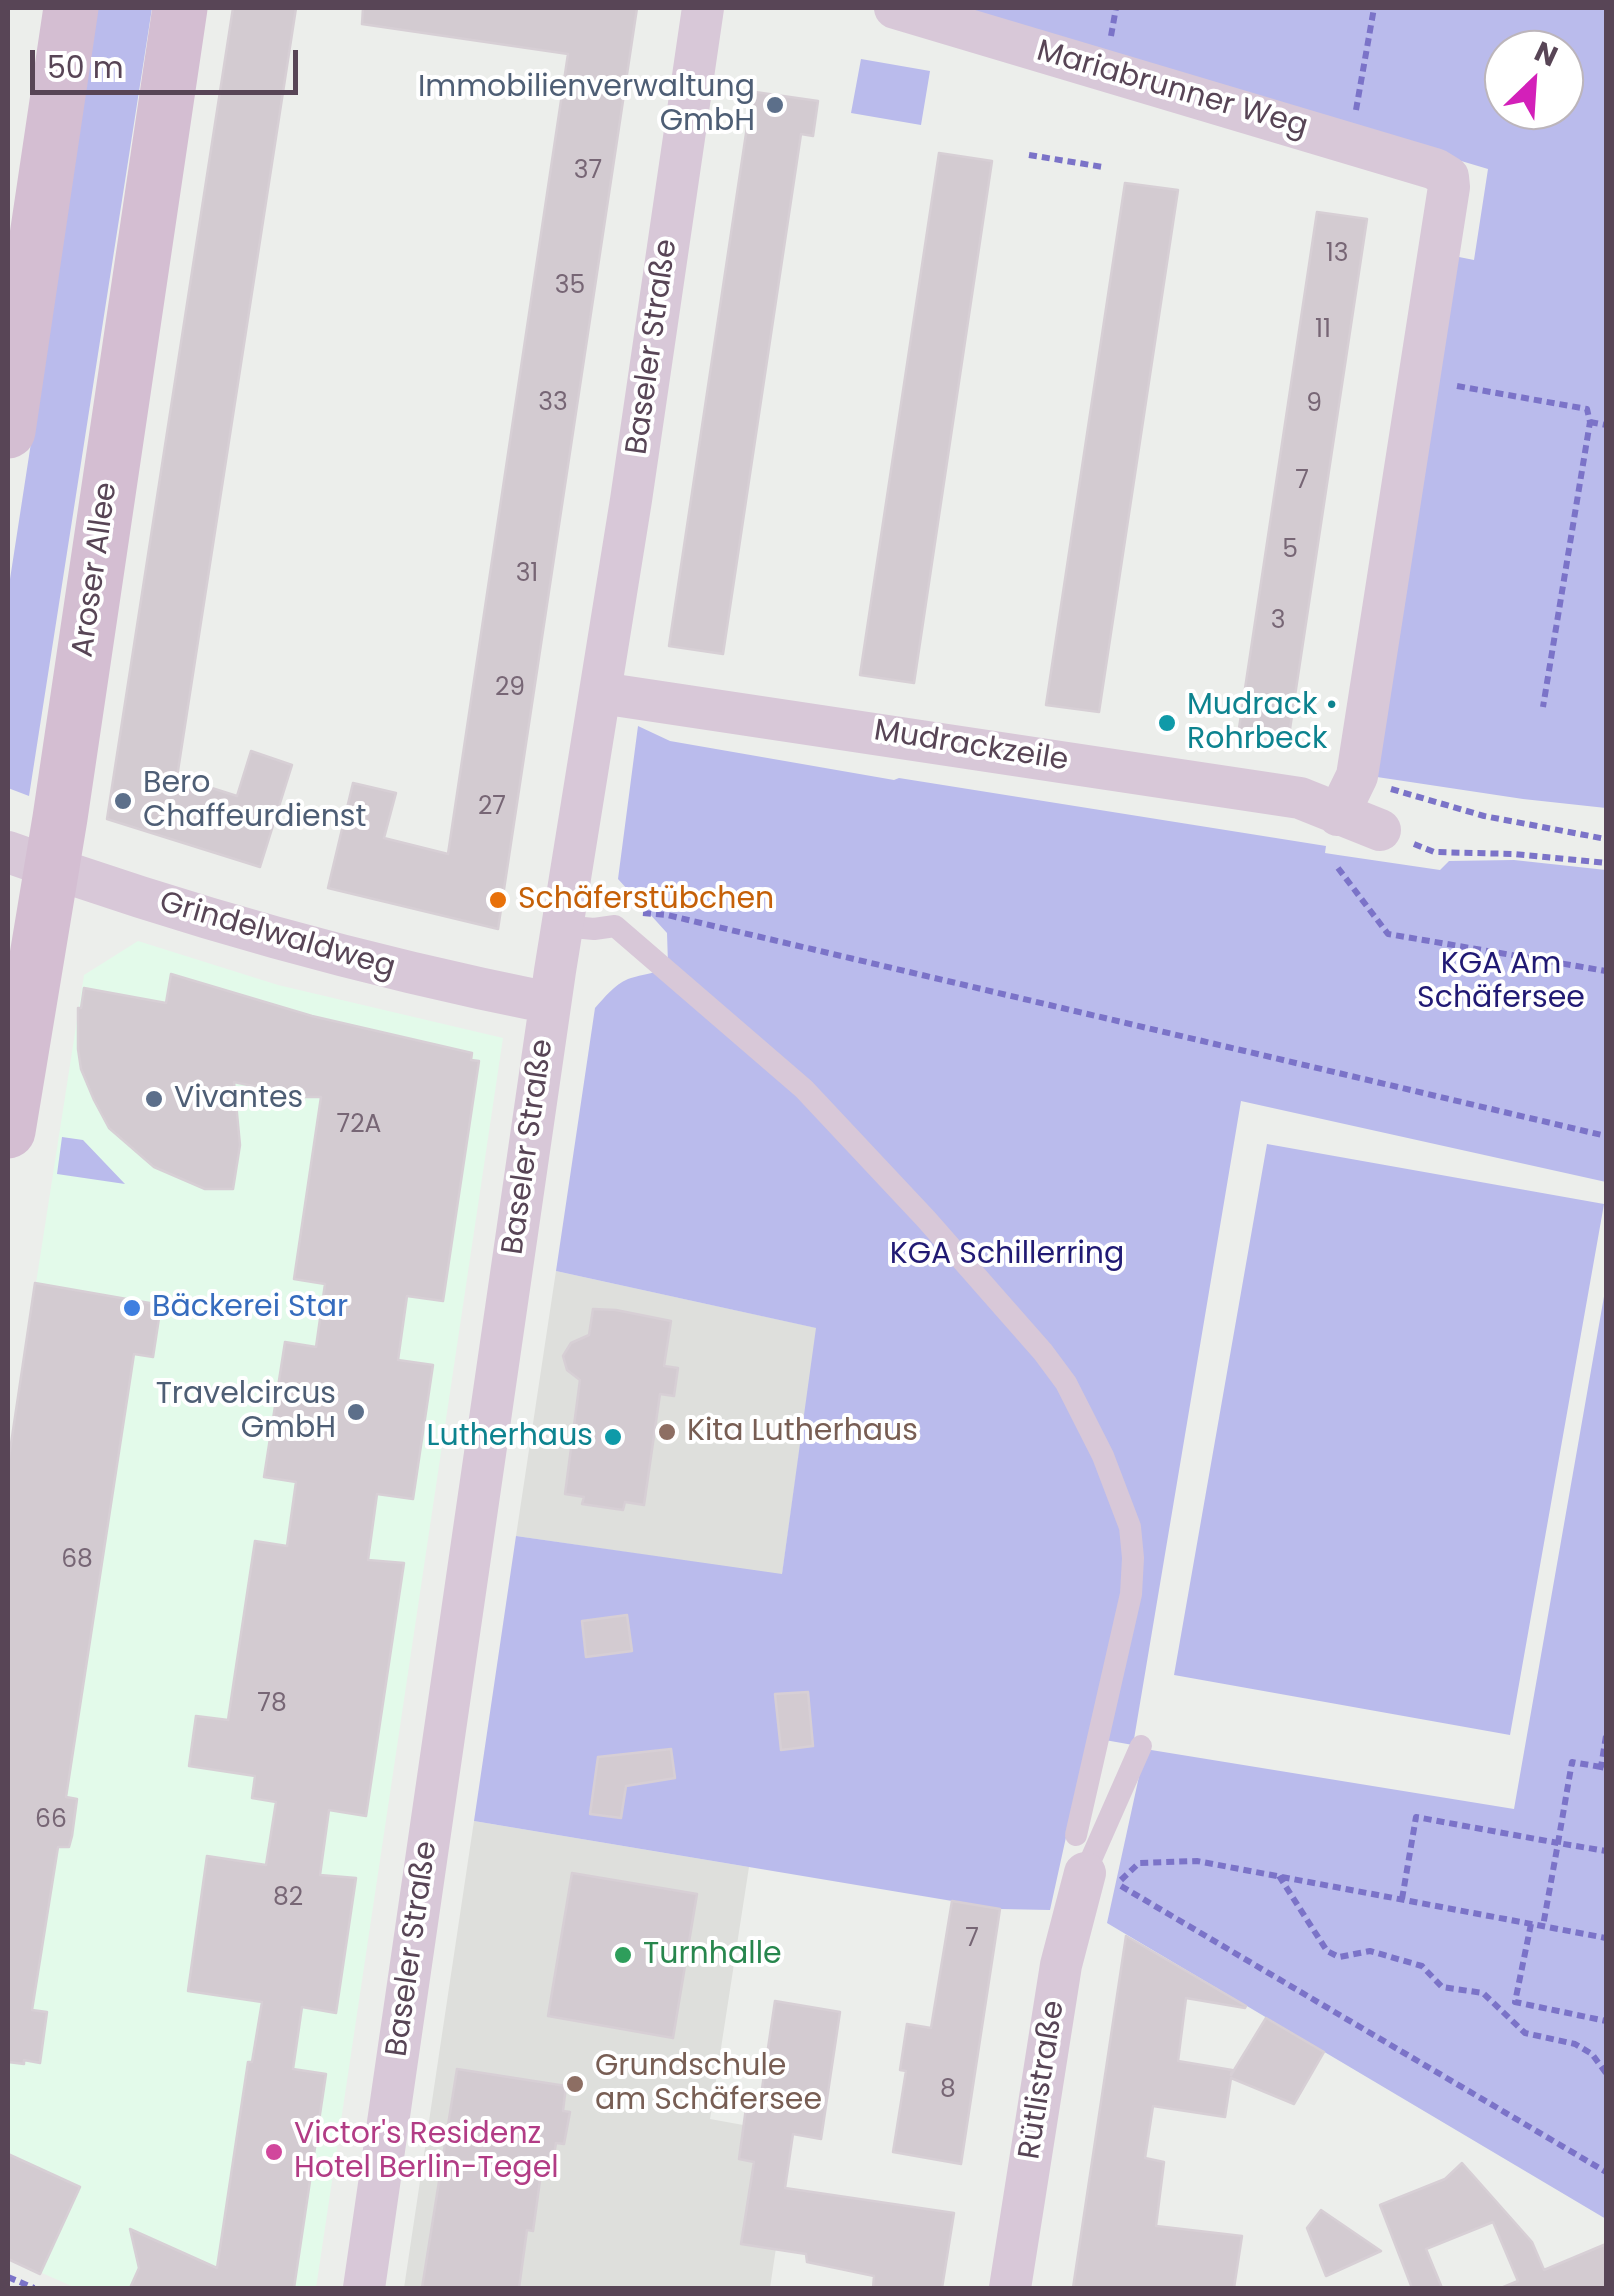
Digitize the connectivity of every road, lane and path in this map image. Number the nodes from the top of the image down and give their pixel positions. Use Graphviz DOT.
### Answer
graph roads {
  1 [pos="72,8"];
  2 [pos="180,8"];
  3 [pos="703,8"];
  4 [pos="894,8"];
  5 [pos="1374,8"];
  6 [pos="1351,143"];
  7 [pos="1030,155"];
  8 [pos="1103,166"];
  9 [pos="1421,382"];
  10 [pos="1590,422"];
  11 [pos="1606,425"];
  12 [pos="8,431"];
  13 [pos="600,692"];
  14 [pos="1543,707"];
  15 [pos="1358,776"];
  16 [pos="1338,814"];
  17 [pos="1380,830"];
  18 [pos="1606,839"];
  19 [pos="30,860"];
  20 [pos="1606,863"];
  21 [pos="1338,868"];
  22 [pos="562,926"];
  23 [pos="615,926"];
  24 [pos="1606,971"];
  25 [pos="550,1003"];
  26 [pos="8,1131"];
  27 [pos="1606,1136"];
  28 [pos="1606,1736"];
  29 [pos="1141,1746"];
  30 [pos="1604,1767"];
  31 [pos="1558,1843"];
  32 [pos="1606,1851"];
  33 [pos="1081,1854"];
  34 [pos="1279,1876"];
  35 [pos="1402,1900"];
  36 [pos="1531,1924"];
  37 [pos="1544,1926"];
  38 [pos="1606,1938"];
  39 [pos="1606,2021"];
  40 [pos="1606,2072"];
  41 [pos="1606,2172"];
  42 [pos="8,2277"];
  43 [pos="34,2288"];
  44 [pos="364,2288"];
  45 [pos="1010,2288"];
  1 -- 12 [label="main road"];
  2 -- 19 [label="main road, Aroser Allee"];
  3 -- 13 [label="street, Baseler Straße"];
  4 -- 6 [label="street, Mariabrunner Weg"];
  5 -- 6 [label="path"];
  6 -- 9 [label="street, Mariabrunner Weg"];
  7 -- 8 [label="path"];
  9 -- 10 [label="path"];
  9 -- 15 [label="street"];
  10 -- 11 [label="path"];
  10 -- 14 [label="path"];
  13 -- 16 [label="street, Mudrackzeile"];
  13 -- 22 [label="street, Baseler Straße"];
  15 -- 16 [label="street"];
  15 -- 18 [label="path"];
  16 -- 17 [label="street, Mudrackzeile"];
  17 -- 20 [label="path"];
  19 -- 25 [label="street, Grindelwaldweg"];
  19 -- 26 [label="main road, Aroser Allee"];
  21 -- 24 [label="path"];
  22 -- 23 [label="lane"];
  22 -- 25 [label="street, Baseler Straße"];
  23 -- 27 [label="path"];
  23 -- 33 [label="lane"];
  25 -- 44 [label="street, Baseler Straße"];
  28 -- 30 [label="path"];
  29 -- 33 [label="lane"];
  30 -- 31 [label="path"];
  31 -- 32 [label="path"];
  31 -- 35 [label="path"];
  31 -- 37 [label="path"];
  33 -- 45 [label="street, Rütlistraße"];
  34 -- 35 [label="path"];
  34 -- 40 [label="path"];
  34 -- 41 [label="path"];
  35 -- 36 [label="path"];
  36 -- 37 [label="path"];
  36 -- 39 [label="path"];
  37 -- 38 [label="path"];
  42 -- 43 [label="path"];
}
